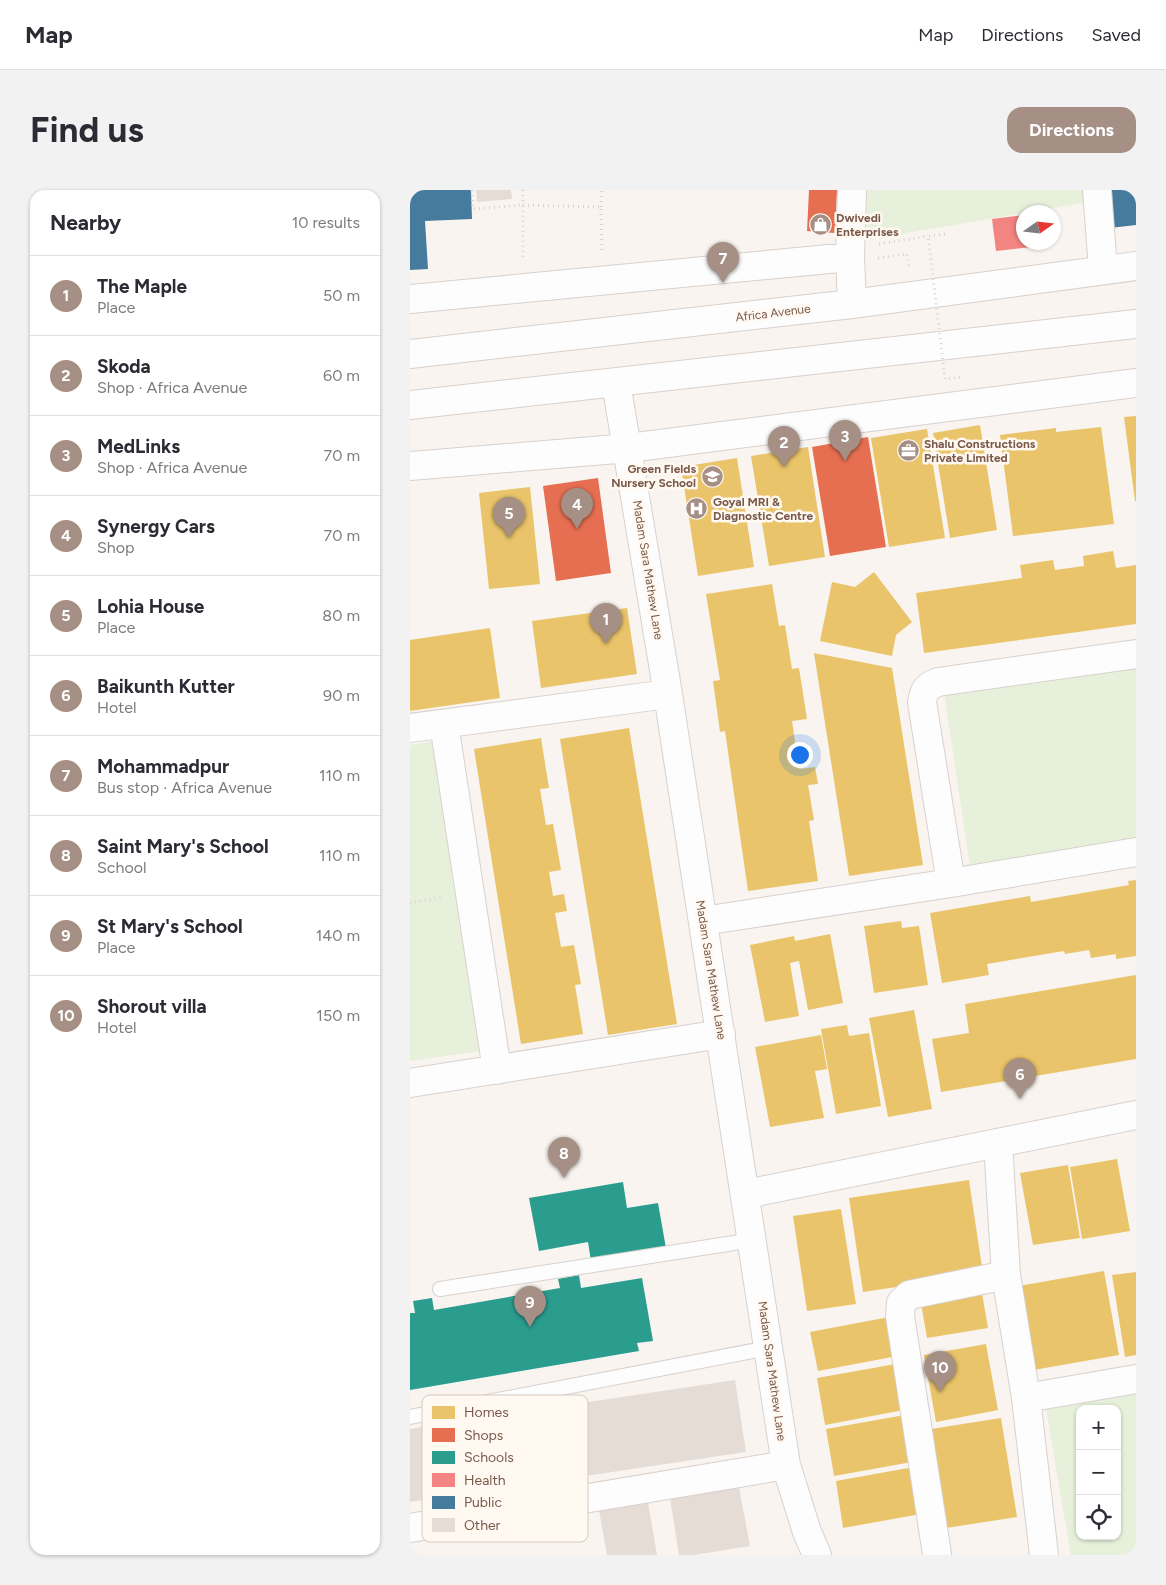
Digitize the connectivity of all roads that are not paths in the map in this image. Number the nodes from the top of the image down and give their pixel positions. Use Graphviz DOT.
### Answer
graph roads {
  1 [pos="852,190"];
  2 [pos="1097,190"];
  3 [pos="860,258"];
  4 [pos="1136,266"];
  5 [pos="1103,269"];
  6 [pos="410,299"];
  7 [pos="852,304"];
  8 [pos="1136,324"];
  9 [pos="410,354"];
  10 [pos="616,383"];
  11 [pos="1136,383"];
  12 [pos="410,404"];
  13 [pos="629,448"];
  14 [pos="410,466"];
  15 [pos="1136,654"];
  16 [pos="668,694"];
  17 [pos="444,724"];
  18 [pos="410,728"];
  19 [pos="1136,852"];
  20 [pos="951,883"];
  21 [pos="703,921"];
  22 [pos="721,1034"];
  23 [pos="497,1070"];
  24 [pos="410,1083"];
  25 [pos="1136,1115"];
  26 [pos="998,1143"];
  27 [pos="746,1194"];
  28 [pos="753,1240"];
  29 [pos="1006,1275"];
  30 [pos="440,1289"];
  31 [pos="768,1348"];
  32 [pos="1136,1379"];
  33 [pos="524,1395"];
  34 [pos="1026,1398"];
  35 [pos="786,1465"];
  36 [pos="588,1498"];
  37 [pos="937,1554"];
  38 [pos="817,1555"];
  39 [pos="1044,1555"];
  1 -- 3 [label="street"];
  2 -- 5 [label="street"];
  3 -- 6 [label="street"];
  3 -- 7 [label="street"];
  4 -- 5 [label="street, Africa Avenue"];
  5 -- 7 [label="street, Africa Avenue"];
  7 -- 9 [label="street, Africa Avenue"];
  8 -- 10 [label="street"];
  10 -- 12 [label="street"];
  10 -- 13 [label="street, Madam Sara Mathew Lane"];
  11 -- 13 [label="street"];
  13 -- 14 [label="street"];
  13 -- 16 [label="street, Madam Sara Mathew Lane"];
  15 -- 20 [label="street"];
  16 -- 17 [label="street"];
  16 -- 21 [label="street, Madam Sara Mathew Lane"];
  17 -- 18 [label="street"];
  17 -- 23 [label="street"];
  19 -- 20 [label="street"];
  20 -- 21 [label="street"];
  21 -- 22 [label="street, Madam Sara Mathew Lane"];
  22 -- 23 [label="street"];
  22 -- 27 [label="street, Madam Sara Mathew Lane"];
  23 -- 24 [label="street"];
  25 -- 26 [label="street"];
  26 -- 27 [label="street"];
  26 -- 29 [label="street"];
  27 -- 28 [label="street, Madam Sara Mathew Lane"];
  28 -- 30 [label="lane"];
  28 -- 31 [label="street, Madam Sara Mathew Lane"];
  29 -- 34 [label="street"];
  29 -- 37 [label="street"];
  31 -- 33 [label="lane"];
  31 -- 35 [label="street, Madam Sara Mathew Lane"];
  32 -- 34 [label="street"];
  34 -- 39 [label="street"];
  35 -- 36 [label="street"];
  35 -- 38 [label="street, Madam Sara Mathew Lane"];
}
